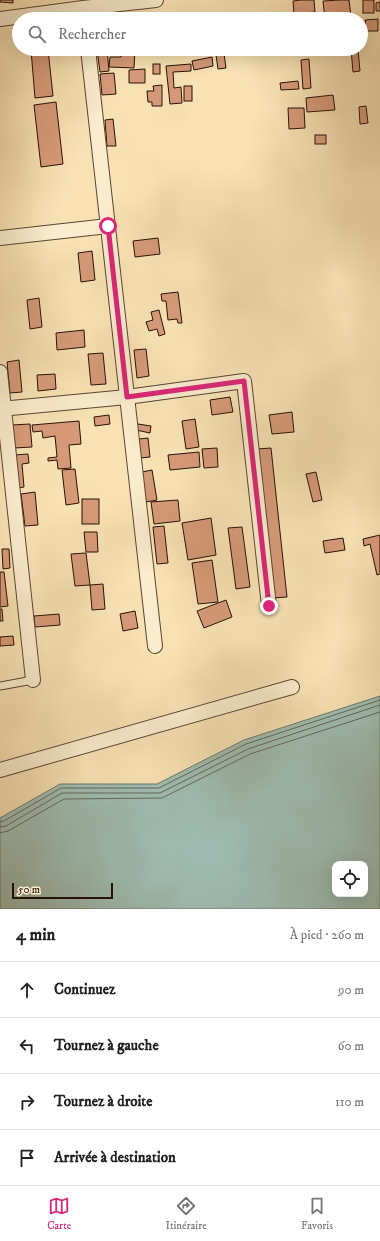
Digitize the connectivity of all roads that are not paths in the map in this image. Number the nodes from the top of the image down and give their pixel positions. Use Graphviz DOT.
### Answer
graph roads {
  1 [pos="156,0"];
  2 [pos="83,9"];
  3 [pos="58,12"];
  4 [pos="12,18"];
  5 [pos="0,19"];
  6 [pos="89,56"];
  7 [pos="108,226"];
  8 [pos="0,238"];
  9 [pos="0,372"];
  10 [pos="127,397"];
  11 [pos="2,408"];
  12 [pos="269,606"];
  13 [pos="155,646"];
  14 [pos="33,680"];
  15 [pos="0,686"];
  16 [pos="292,687"];
  17 [pos="0,770"];
  1 -- 2 [label="street"];
  2 -- 3 [label="street"];
  4 -- 5 [label="street"];
  6 -- 7 [label="street"];
  7 -- 8 [label="street"];
  7 -- 10 [label="street"];
  9 -- 11 [label="street"];
  10 -- 11 [label="street"];
  10 -- 12 [label="street"];
  10 -- 13 [label="street"];
  11 -- 14 [label="street"];
  14 -- 15 [label="lane"];
  16 -- 17 [label="street"];
}
